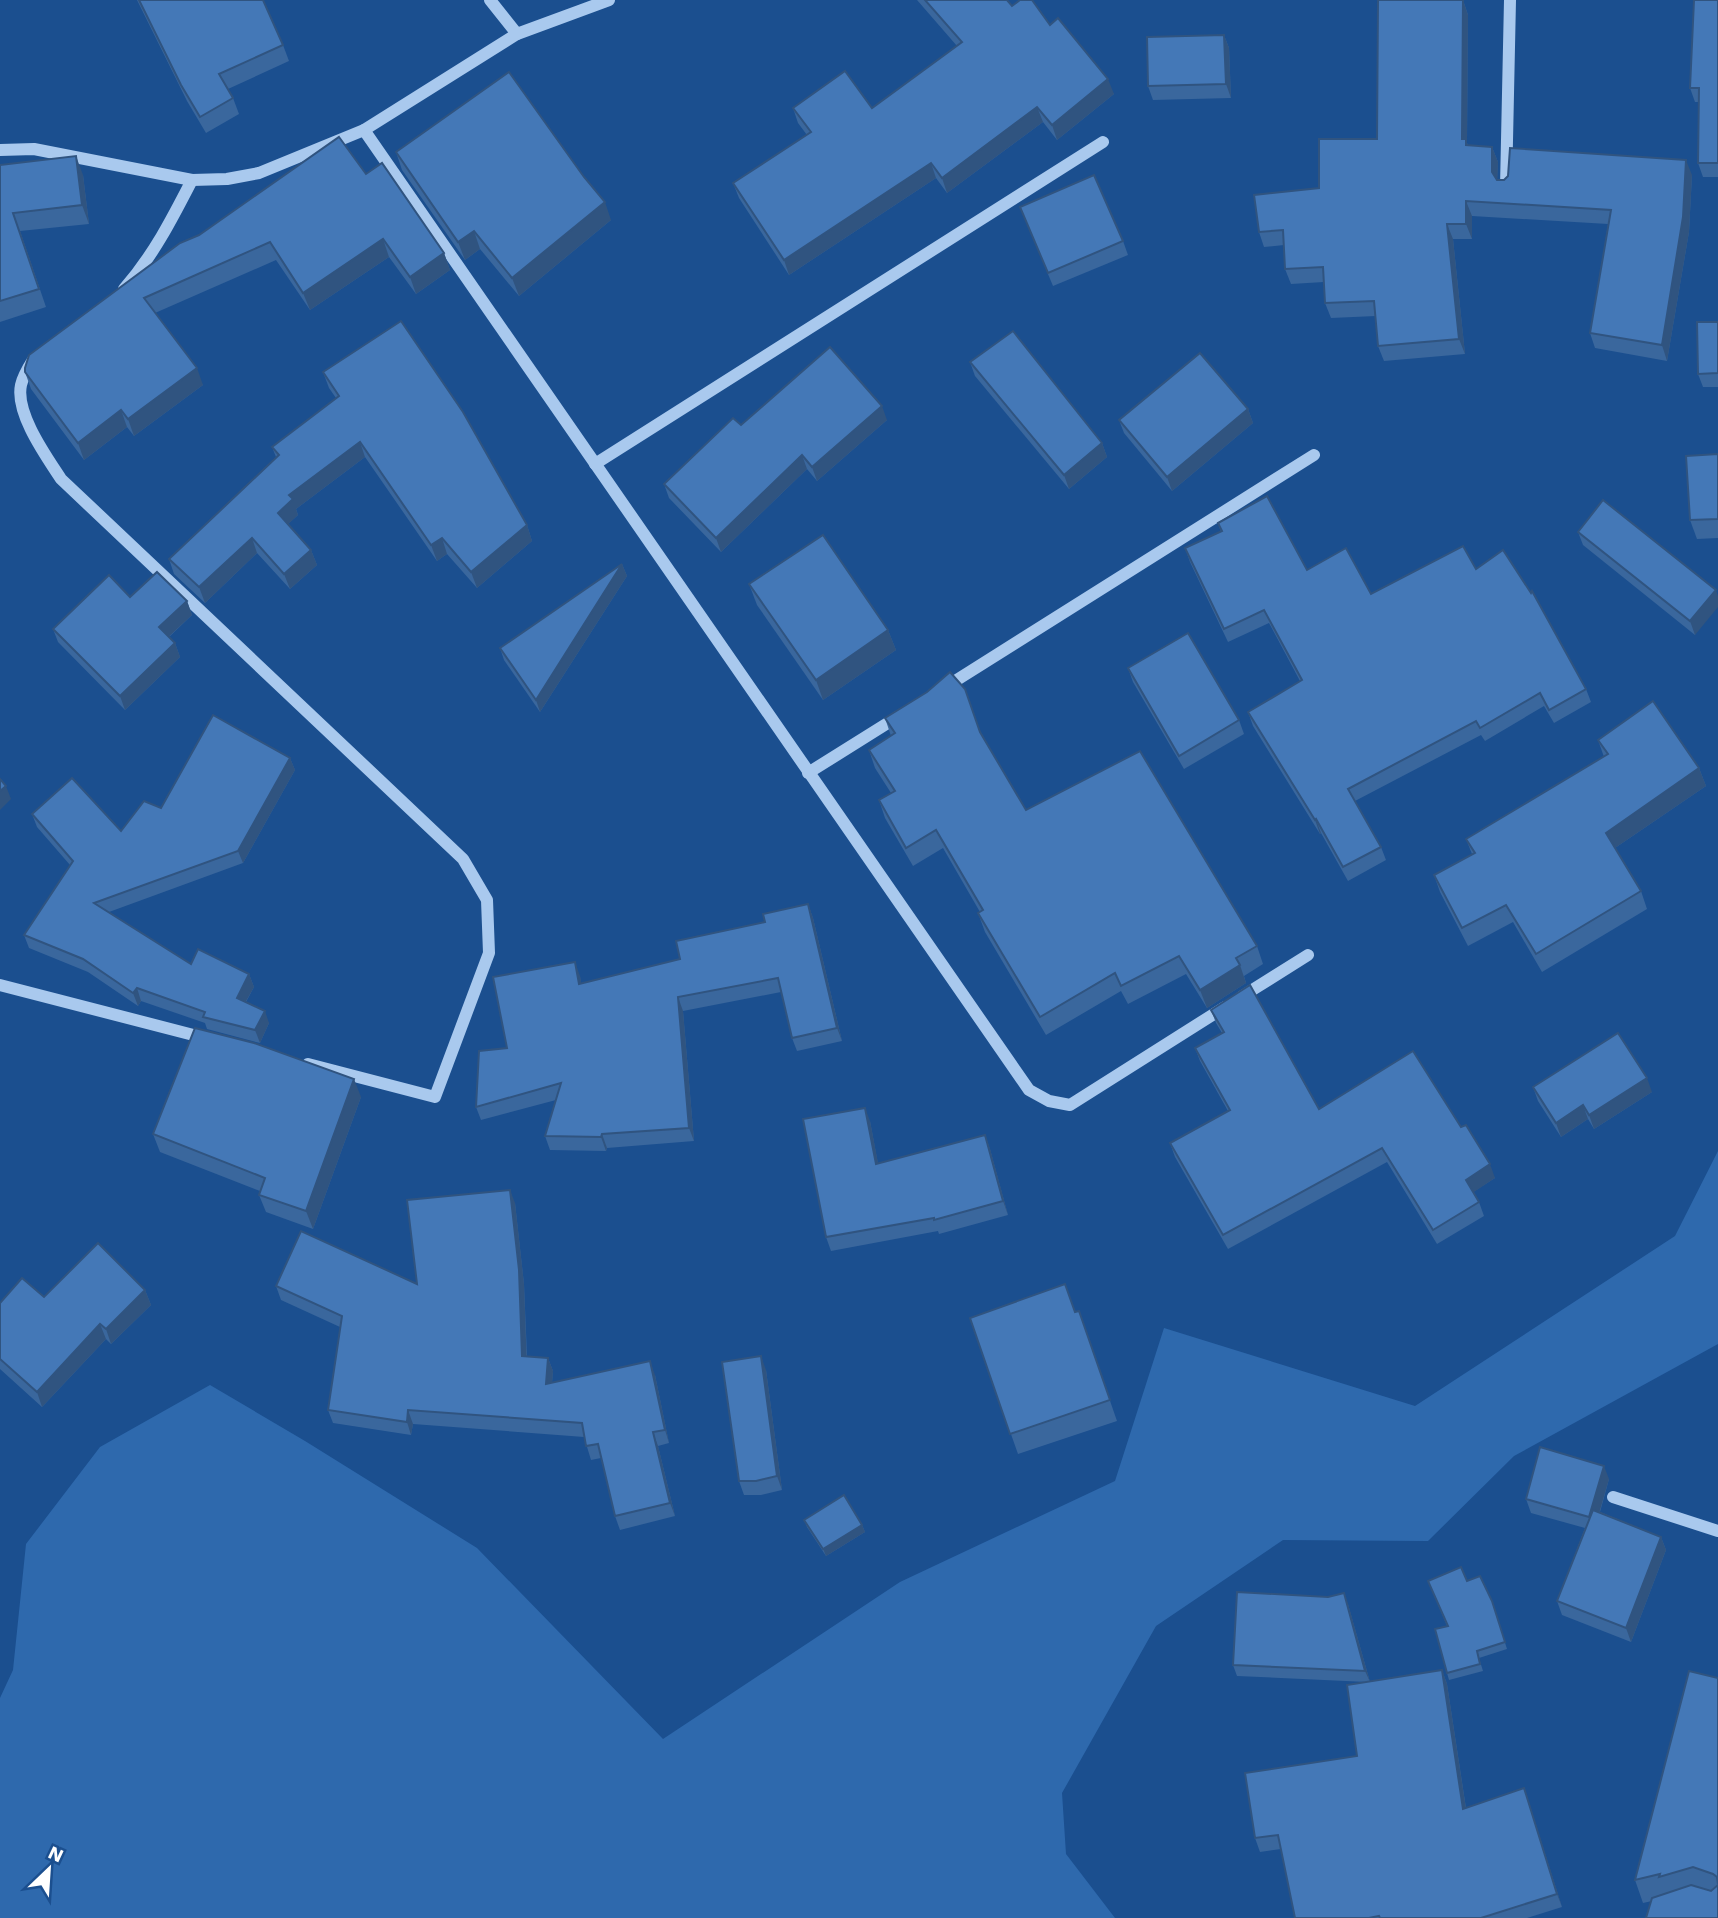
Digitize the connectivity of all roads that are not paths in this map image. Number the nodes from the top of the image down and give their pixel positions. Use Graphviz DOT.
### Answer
graph roads {
  1 [pos="490,0"];
  2 [pos="609,0"];
  3 [pos="1510,0"];
  4 [pos="517,34"];
  5 [pos="364,130"];
  6 [pos="1103,142"];
  7 [pos="0,150"];
  8 [pos="192,180"];
  9 [pos="1506,187"];
  10 [pos="112,302"];
  11 [pos="47,347"];
  12 [pos="1314,455"];
  13 [pos="595,464"];
  14 [pos="938,691"];
  15 [pos="914,706"];
  16 [pos="808,773"];
  17 [pos="1308,955"];
  18 [pos="0,985"];
  19 [pos="224,1043"];
  20 [pos="290,1059"];
  21 [pos="1613,1497"];
  22 [pos="1718,1531"];
  1 -- 4 [label="street"];
  2 -- 4 [label="street"];
  3 -- 9 [label="street"];
  4 -- 5 [label="street"];
  5 -- 8 [label="street"];
  5 -- 13 [label="street"];
  6 -- 13 [label="street"];
  7 -- 8 [label="street"];
  8 -- 10 [label="street"];
  11 -- 20 [label="street"];
  12 -- 14 [label="street"];
  13 -- 16 [label="street"];
  15 -- 16 [label="street"];
  16 -- 17 [label="street"];
  18 -- 19 [label="street"];
  21 -- 22 [label="street"];
}
